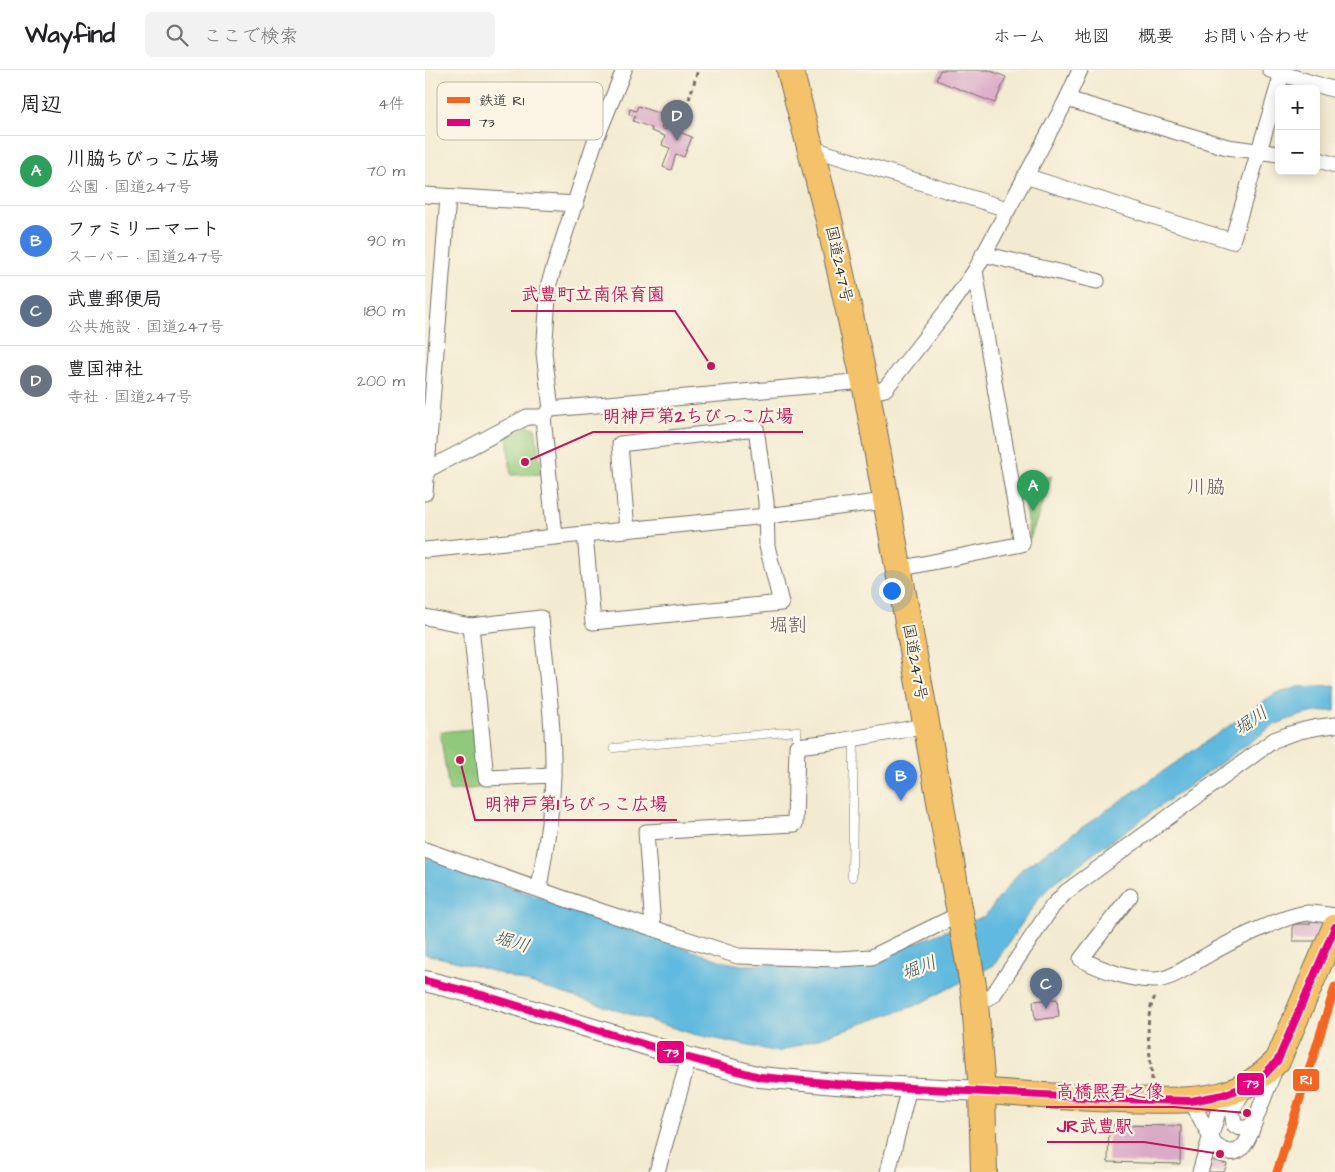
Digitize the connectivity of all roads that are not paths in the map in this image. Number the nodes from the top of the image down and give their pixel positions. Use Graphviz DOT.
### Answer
graph roads {
  1 [pos="624,70"];
  2 [pos="790,70"];
  3 [pos="1080,70"];
  4 [pos="1276,72"];
  5 [pos="1335,90"];
  6 [pos="1067,99"];
  7 [pos="603,122"];
  8 [pos="596,140"];
  9 [pos="810,148"];
  10 [pos="1259,152"];
  11 [pos="1275,154"];
  12 [pos="1320,160"];
  13 [pos="1335,165"];
  14 [pos="1025,176"];
  15 [pos="425,195"];
  16 [pos="448,196"];
  17 [pos="576,204"];
  18 [pos="1007,209"];
  19 [pos="983,254"];
  20 [pos="975,270"];
  21 [pos="1097,282"];
  22 [pos="865,387"];
  23 [pos="547,413"];
  24 [pos="427,471"];
  25 [pos="425,493"];
  26 [pos="886,501"];
  27 [pos="766,516"];
  28 [pos="627,530"];
  29 [pos="585,535"];
  30 [pos="555,537"];
  31 [pos="425,550"];
  32 [pos="898,568"];
  33 [pos="425,617"];
  34 [pos="471,626"];
  35 [pos="1335,725"];
  36 [pos="926,726"];
  37 [pos="854,739"];
  38 [pos="797,746"];
  39 [pos="614,748"];
  40 [pos="553,775"];
  41 [pos="425,850"];
  42 [pos="852,877"];
  43 [pos="539,888"];
  44 [pos="1130,896"];
  45 [pos="1335,916"];
  46 [pos="960,918"];
  47 [pos="653,926"];
  48 [pos="1335,927"];
  49 [pos="425,981"];
  50 [pos="975,998"];
  51 [pos="689,1058"];
  52 [pos="1278,1060"];
  53 [pos="1247,1086"];
  54 [pos="909,1087"];
  55 [pos="982,1091"];
  56 [pos="1223,1095"];
  57 [pos="1191,1101"];
  58 [pos="1255,1124"];
  59 [pos="1211,1138"];
  60 [pos="657,1172"];
  61 [pos="888,1172"];
  62 [pos="984,1172"];
  63 [pos="1200,1172"];
  1 -- 7 [label="street"];
  2 -- 9 [label="highway, 国道247号"];
  3 -- 6 [label="street"];
  4 -- 5 [label="street"];
  4 -- 10 [label="street"];
  6 -- 10 [label="street"];
  6 -- 14 [label="street"];
  8 -- 17 [label="street"];
  9 -- 18 [label="street"];
  9 -- 22 [label="highway, 国道247号"];
  10 -- 11 [label="street"];
  10 -- 14 [label="street"];
  12 -- 13 [label="street"];
  14 -- 18 [label="street"];
  15 -- 16 [label="street"];
  16 -- 17 [label="street"];
  16 -- 24 [label="street"];
  17 -- 23 [label="street"];
  18 -- 19 [label="street"];
  19 -- 20 [label="street"];
  19 -- 21 [label="street"];
  20 -- 22 [label="street"];
  20 -- 32 [label="street"];
  22 -- 23 [label="street"];
  22 -- 26 [label="highway, 国道247号"];
  23 -- 24 [label="street"];
  23 -- 30 [label="street"];
  24 -- 25 [label="street"];
  26 -- 27 [label="street"];
  26 -- 32 [label="highway, 国道247号"];
  27 -- 28 [label="street"];
  27 -- 28 [label="street"];
  27 -- 29 [label="street"];
  28 -- 29 [label="street"];
  29 -- 30 [label="street"];
  30 -- 31 [label="street"];
  32 -- 36 [label="highway, 国道247号"];
  33 -- 34 [label="street"];
  34 -- 40 [label="street"];
  34 -- 40 [label="street"];
  35 -- 50 [label="street"];
  36 -- 37 [label="street"];
  36 -- 46 [label="highway, 国道247号"];
  37 -- 38 [label="street"];
  37 -- 42 [label="lane"];
  38 -- 39 [label="lane"];
  38 -- 47 [label="street"];
  40 -- 43 [label="street"];
  41 -- 43 [label="street"];
  43 -- 47 [label="street"];
  44 -- 45 [label="street"];
  46 -- 47 [label="street"];
  46 -- 50 [label="highway, 国道247号"];
  48 -- 52 [label="main road"];
  49 -- 51 [label="street"];
  50 -- 55 [label="highway, 国道247号"];
  51 -- 54 [label="street"];
  51 -- 60 [label="street"];
  52 -- 53 [label="main road"];
  52 -- 58 [label="street"];
  53 -- 56 [label="main road"];
  53 -- 58 [label="street"];
  54 -- 55 [label="street"];
  54 -- 61 [label="street"];
  55 -- 57 [label="main road"];
  55 -- 62 [label="highway, 国道247号"];
  56 -- 57 [label="main road"];
  56 -- 59 [label="street"];
  57 -- 59 [label="street"];
  58 -- 59 [label="street"];
  59 -- 63 [label="street"];
}
